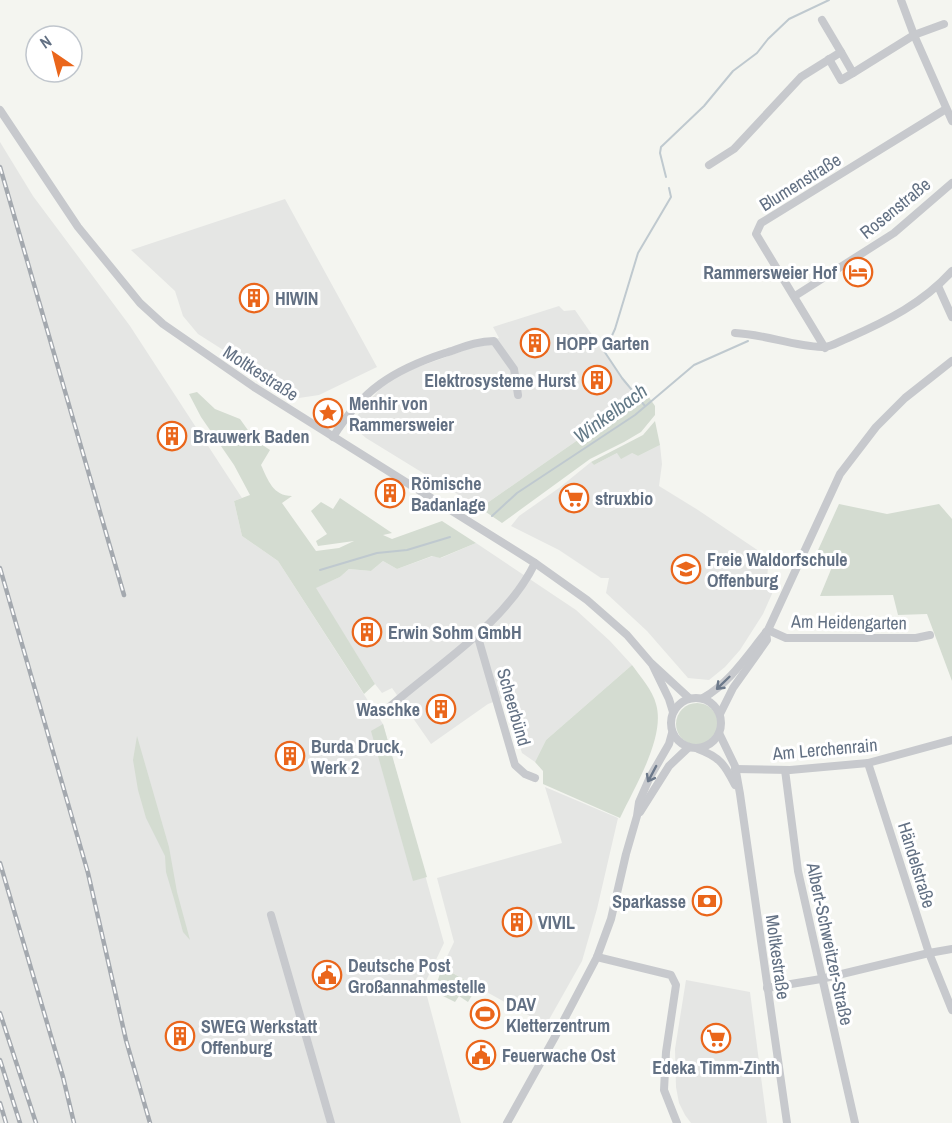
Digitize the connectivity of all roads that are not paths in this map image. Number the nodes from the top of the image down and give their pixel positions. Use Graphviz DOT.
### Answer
graph roads {
  1 [pos="902,0"];
  2 [pos="822,20"];
  3 [pos="944,24"];
  4 [pos="914,35"];
  5 [pos="841,52"];
  6 [pos="829,59"];
  7 [pos="853,73"];
  8 [pos="946,109"];
  9 [pos="0,110"];
  10 [pos="952,121"];
  11 [pos="709,165"];
  12 [pos="952,183"];
  13 [pos="952,271"];
  14 [pos="938,286"];
  15 [pos="795,296"];
  16 [pos="952,317"];
  17 [pos="735,333"];
  18 [pos="825,348"];
  19 [pos="952,361"];
  20 [pos="518,395"];
  21 [pos="333,437"];
  22 [pos="535,562"];
  23 [pos="767,631"];
  24 [pos="477,634"];
  25 [pos="930,635"];
  26 [pos="651,663"];
  27 [pos="689,698"];
  28 [pos="703,698"];
  29 [pos="385,711"];
  30 [pos="673,712"];
  31 [pos="720,714"];
  32 [pos="719,733"];
  33 [pos="672,734"];
  34 [pos="952,740"];
  35 [pos="693,748"];
  36 [pos="868,763"];
  37 [pos="735,769"];
  38 [pos="785,770"];
  39 [pos="535,778"];
  40 [pos="740,795"];
  41 [pos="637,816"];
  42 [pos="271,915"];
  43 [pos="952,949"];
  44 [pos="929,953"];
  45 [pos="597,957"];
  46 [pos="821,979"];
  47 [pos="767,988"];
  48 [pos="952,1010"];
  49 [pos="331,1123"];
  50 [pos="507,1123"];
  51 [pos="677,1123"];
  52 [pos="787,1123"];
  53 [pos="855,1123"];
  1 -- 4 [label="street"];
  2 -- 5 [label="street"];
  3 -- 4 [label="street"];
  4 -- 7 [label="street"];
  4 -- 8 [label="street"];
  5 -- 6 [label="street"];
  5 -- 7 [label="street"];
  6 -- 7 [label="street"];
  6 -- 11 [label="street"];
  8 -- 10 [label="street"];
  8 -- 15 [label="street, Blumenstraße"];
  9 -- 21 [label="street, Moltkestraße"];
  12 -- 15 [label="street, Rosenstraße"];
  13 -- 14 [label="street"];
  14 -- 16 [label="street"];
  14 -- 18 [label="street"];
  15 -- 18 [label="street, Blumenstraße"];
  17 -- 18 [label="street"];
  19 -- 23 [label="street"];
  20 -- 21 [label="street"];
  21 -- 22 [label="street, Moltkestraße"];
  22 -- 24 [label="street"];
  22 -- 26 [label="street, Moltkestraße"];
  23 -- 25 [label="street, Am Heidengarten"];
  23 -- 28 [label="street, one-way"];
  23 -- 31 [label="street"];
  24 -- 29 [label="street"];
  24 -- 39 [label="street, Scheerbünd"];
  26 -- 27 [label="street, Moltkestraße"];
  26 -- 30 [label="street, Moltkestraße"];
  27 -- 28 [label="street"];
  27 -- 30 [label="street"];
  28 -- 31 [label="street"];
  30 -- 33 [label="street"];
  31 -- 32 [label="street"];
  32 -- 35 [label="street"];
  32 -- 37 [label="street, Moltkestraße"];
  33 -- 35 [label="street"];
  33 -- 41 [label="street, one-way"];
  34 -- 36 [label="street, Am Lerchenrain"];
  35 -- 40 [label="street, Moltkestraße"];
  35 -- 41 [label="street"];
  36 -- 38 [label="street, Am Lerchenrain"];
  36 -- 44 [label="street, Händelstraße"];
  37 -- 38 [label="street, Am Lerchenrain"];
  37 -- 40 [label="street, Moltkestraße"];
  38 -- 46 [label="street, Albert-Schweitzer-Straße"];
  40 -- 47 [label="street, Moltkestraße"];
  41 -- 45 [label="street"];
  42 -- 49 [label="street"];
  43 -- 44 [label="street"];
  44 -- 46 [label="street"];
  44 -- 48 [label="street, Händelstraße"];
  45 -- 50 [label="street"];
  45 -- 51 [label="street"];
  46 -- 47 [label="street"];
  46 -- 53 [label="street, Albert-Schweitzer-Straße"];
  47 -- 52 [label="street, Moltkestraße"];
}
